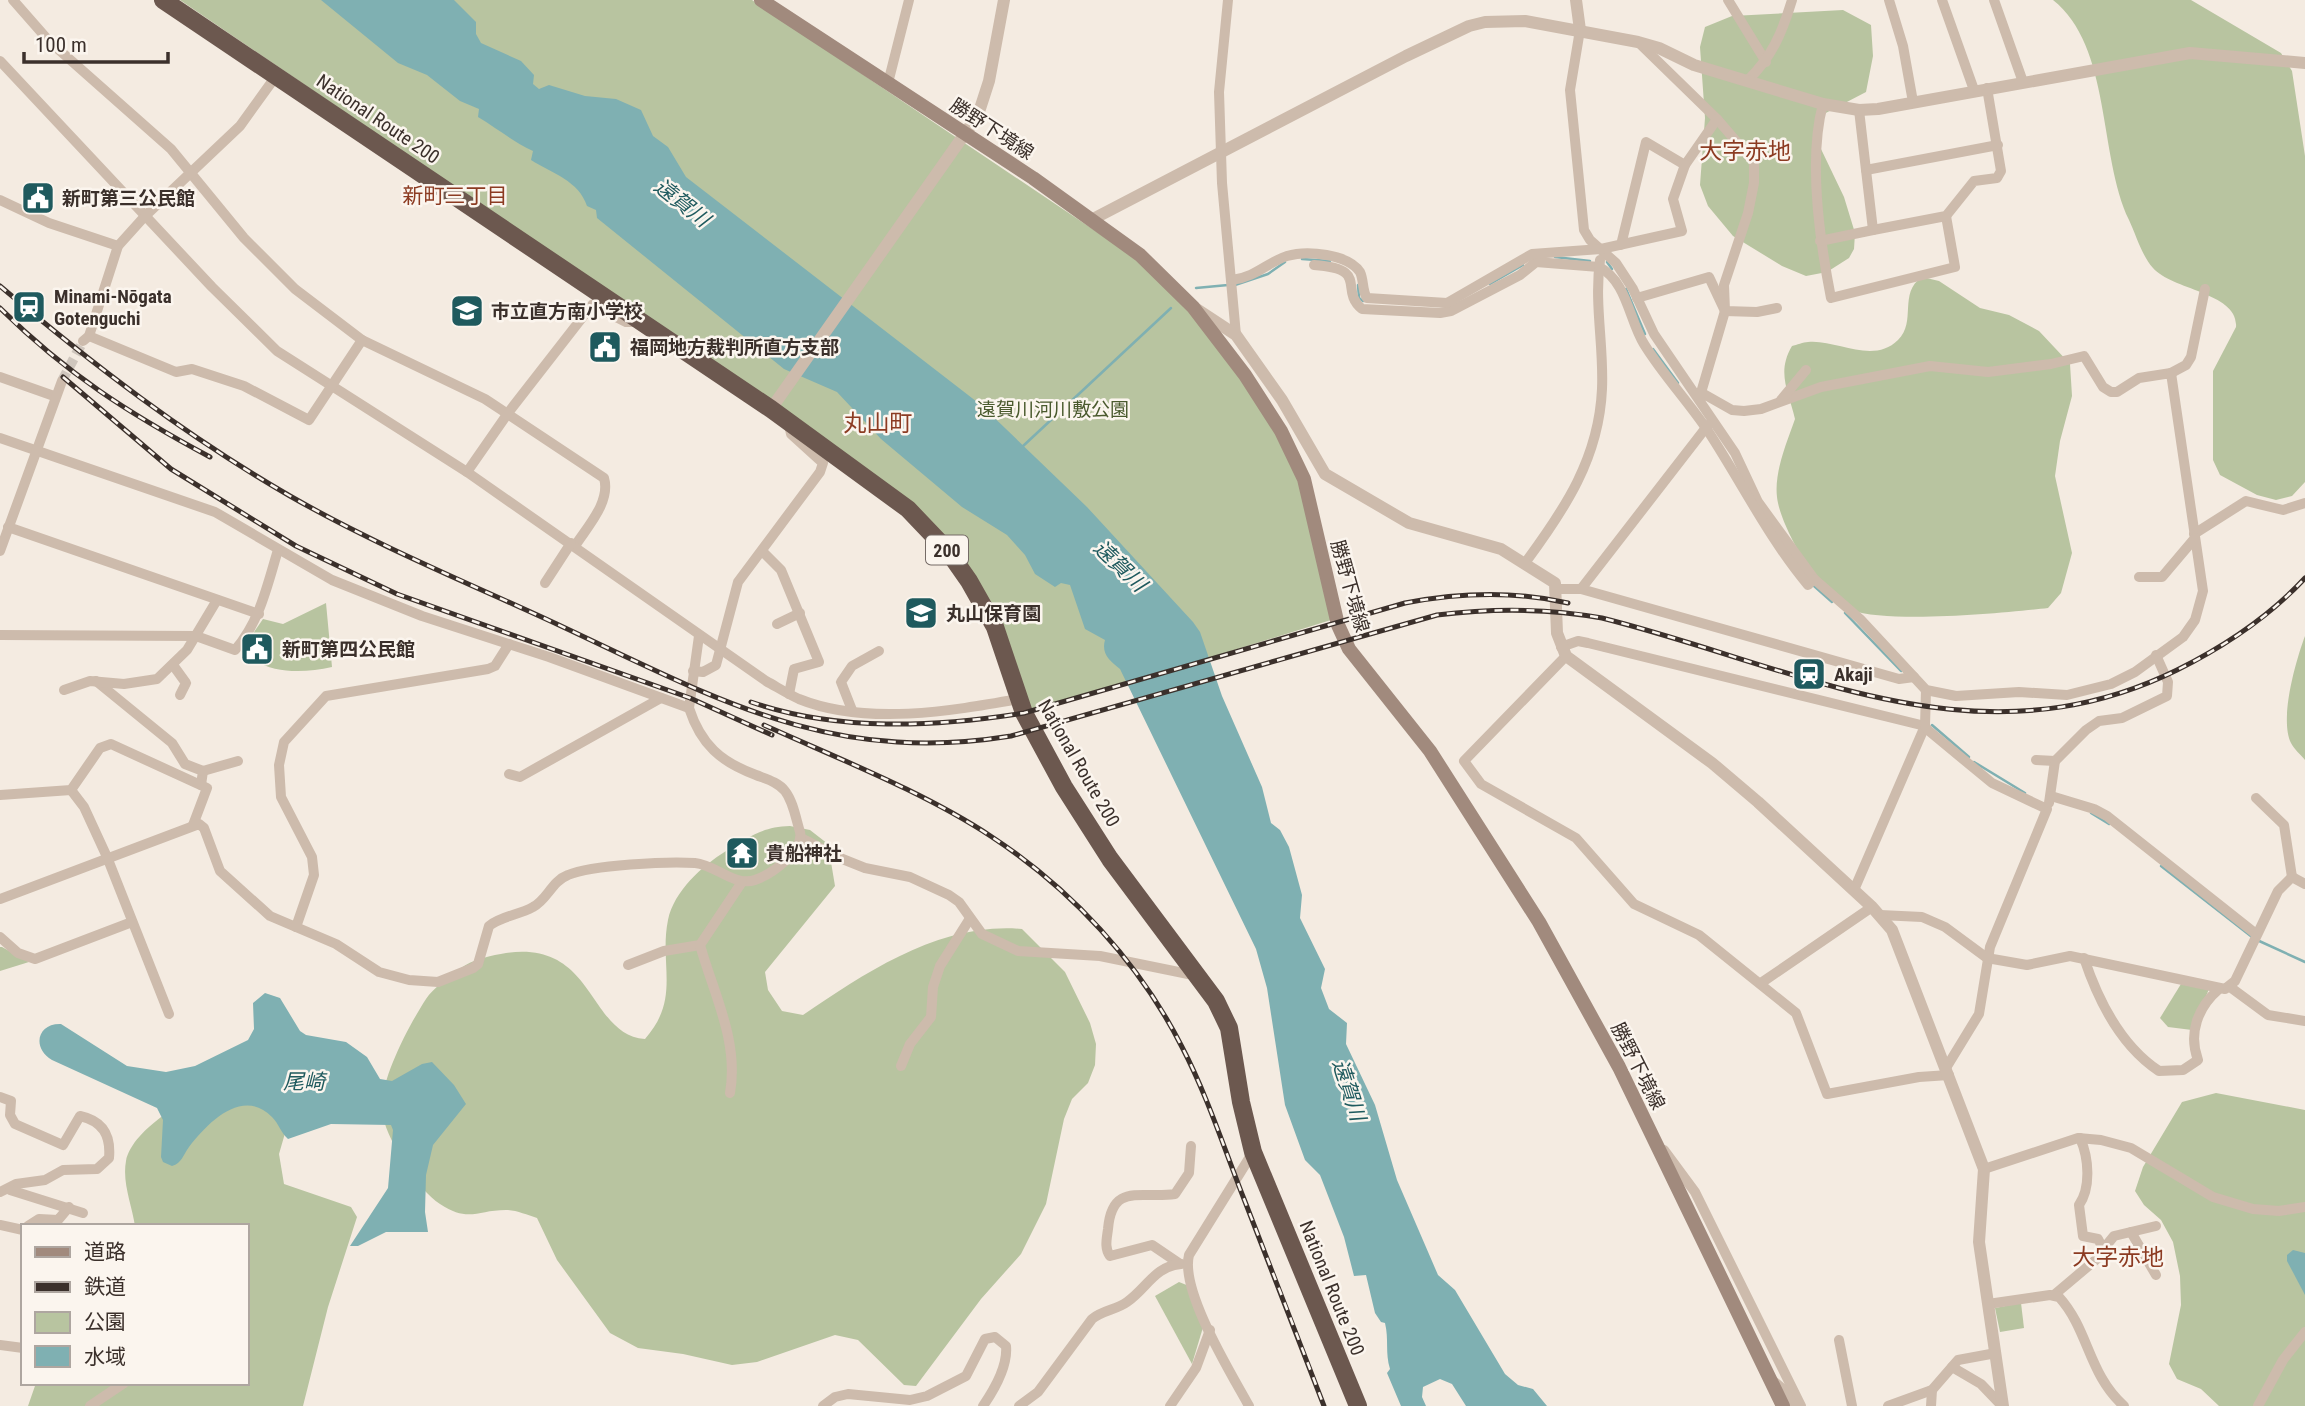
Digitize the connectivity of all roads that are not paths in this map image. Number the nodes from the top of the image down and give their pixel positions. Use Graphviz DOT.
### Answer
graph roads {
  1 [pos="13,0"];
  2 [pos="163,0"];
  3 [pos="761,0"];
  4 [pos="909,0"];
  5 [pos="1004,0"];
  6 [pos="1228,0"];
  7 [pos="1576,0"];
  8 [pos="1728,0"];
  9 [pos="1792,0"];
  10 [pos="1889,0"];
  11 [pos="1942,0"];
  12 [pos="1994,0"];
  13 [pos="1580,30"];
  14 [pos="1638,42"];
  15 [pos="0,61"];
  16 [pos="1766,62"];
  17 [pos="2305,63"];
  18 [pos="276,76"];
  19 [pos="1747,81"];
  20 [pos="2023,82"];
  21 [pos="888,83"];
  22 [pos="1980,89"];
  23 [pos="1913,102"];
  24 [pos="1823,104"];
  25 [pos="1859,110"];
  26 [pos="1717,119"];
  27 [pos="963,141"];
  28 [pos="1998,145"];
  29 [pos="1222,150"];
  30 [pos="1685,165"];
  31 [pos="1866,170"];
  32 [pos="191,172"];
  33 [pos="0,200"];
  34 [pos="145,216"];
  35 [pos="1946,216"];
  36 [pos="1093,219"];
  37 [pos="1873,230"];
  38 [pos="1820,241"];
  39 [pos="1621,245"];
  40 [pos="118,246"];
  41 [pos="1601,249"];
  42 [pos="1330,261"];
  43 [pos="1314,265"];
  44 [pos="1599,267"];
  45 [pos="1233,284"];
  46 [pos="2205,289"];
  47 [pos="1637,299"];
  48 [pos="1193,307"];
  49 [pos="1777,308"];
  50 [pos="1725,311"];
  51 [pos="641,321"];
  52 [pos="1236,335"];
  53 [pos="362,340"];
  54 [pos="1806,370"];
  55 [pos="2171,373"];
  56 [pos="0,377"];
  57 [pos="62,382"];
  58 [pos="331,386"];
  59 [pos="54,396"];
  60 [pos="1700,396"];
  61 [pos="1779,402"];
  62 [pos="773,406"];
  63 [pos="508,413"];
  64 [pos="790,423"];
  65 [pos="1708,424"];
  66 [pos="0,438"];
  67 [pos="35,451"];
  68 [pos="467,472"];
  69 [pos="2305,503"];
  70 [pos="5,530"];
  71 [pos="2195,536"];
  72 [pos="573,544"];
  73 [pos="278,550"];
  74 [pos="0,551"];
  75 [pos="762,551"];
  76 [pos="1525,562"];
  77 [pos="2138,577"];
  78 [pos="545,583"];
  79 [pos="1557,589"];
  80 [pos="1581,589"];
  81 [pos="217,600"];
  82 [pos="800,613"];
  83 [pos="259,614"];
  84 [pos="777,624"];
  85 [pos="0,635"];
  86 [pos="196,636"];
  87 [pos="699,636"];
  88 [pos="509,644"];
  89 [pos="720,651"];
  90 [pos="879,651"];
  91 [pos="1563,652"];
  92 [pos="2156,655"];
  93 [pos="173,665"];
  94 [pos="693,671"];
  95 [pos="1914,677"];
  96 [pos="96,681"];
  97 [pos="64,690"];
  98 [pos="1926,690"];
  99 [pos="789,694"];
  100 [pos="180,695"];
  101 [pos="661,698"];
  102 [pos="1019,699"];
  103 [pos="689,708"];
  104 [pos="852,710"];
  105 [pos="1925,726"];
  106 [pos="2036,760"];
  107 [pos="238,761"];
  108 [pos="2055,761"];
  109 [pos="203,771"];
  110 [pos="509,774"];
  111 [pos="201,785"];
  112 [pos="71,790"];
  113 [pos="0,795"];
  114 [pos="2256,798"];
  115 [pos="2049,802"];
  116 [pos="193,825"];
  117 [pos="801,838"];
  118 [pos="107,857"];
  119 [pos="2292,877"];
  120 [pos="742,882"];
  121 [pos="2305,884"];
  122 [pos="1854,890"];
  123 [pos="0,899"];
  124 [pos="1876,911"];
  125 [pos="969,920"];
  126 [pos="132,922"];
  127 [pos="296,928"];
  128 [pos="2256,934"];
  129 [pos="0,937"];
  130 [pos="700,945"];
  131 [pos="1987,958"];
  132 [pos="2084,958"];
  133 [pos="628,965"];
  134 [pos="1198,976"];
  135 [pos="1761,983"];
  136 [pos="2224,988"];
  137 [pos="169,1014"];
  138 [pos="2305,1021"];
  139 [pos="901,1066"];
  140 [pos="1947,1071"];
  141 [pos="730,1093"];
  142 [pos="0,1097"];
  143 [pos="2080,1138"];
  144 [pos="1652,1139"];
  145 [pos="1191,1146"];
  146 [pos="1253,1152"];
  147 [pos="1984,1169"];
  148 [pos="5,1191"];
  149 [pos="69,1207"];
  150 [pos="2305,1207"];
  151 [pos="83,1213"];
  152 [pos="30,1224"];
  153 [pos="0,1225"];
  154 [pos="2156,1226"];
  155 [pos="21,1230"];
  156 [pos="2131,1232"];
  157 [pos="2105,1247"];
  158 [pos="1184,1264"];
  159 [pos="2156,1275"];
  160 [pos="2054,1295"];
  161 [pos="1988,1304"];
  162 [pos="1210,1330"];
  163 [pos="2305,1332"];
  164 [pos="1839,1340"];
  165 [pos="0,1345"];
  166 [pos="21,1348"];
  167 [pos="1996,1353"];
  168 [pos="1952,1367"];
  169 [pos="1768,1377"];
  170 [pos="102,1385"];
  171 [pos="121,1385"];
  172 [pos="1932,1390"];
  173 [pos="106,1395"];
  174 [pos="90,1406"];
  175 [pos="823,1406"];
  176 [pos="983,1406"];
  177 [pos="1019,1406"];
  178 [pos="1170,1406"];
  179 [pos="1249,1406"];
  180 [pos="1358,1406"];
  181 [pos="1783,1406"];
  182 [pos="1794,1406"];
  183 [pos="1801,1406"];
  184 [pos="1852,1406"];
  185 [pos="1888,1406"];
  186 [pos="1931,1406"];
  187 [pos="2003,1406"];
  188 [pos="2124,1406"];
  189 [pos="2258,1406"];
  1 -- 32 [label="street"];
  2 -- 18 [label="highway, National Route 200 / 200"];
  3 -- 21 [label="main road, 勝野下境線"];
  4 -- 21 [label="street"];
  5 -- 27 [label="street"];
  6 -- 29 [label="street"];
  7 -- 13 [label="street"];
  8 -- 16 [label="street"];
  9 -- 16 [label="street"];
  10 -- 23 [label="street"];
  11 -- 22 [label="street"];
  12 -- 20 [label="street"];
  13 -- 14 [label="street"];
  13 -- 29 [label="street"];
  13 -- 41 [label="street"];
  14 -- 19 [label="street"];
  14 -- 26 [label="street"];
  15 -- 34 [label="street"];
  16 -- 19 [label="street"];
  17 -- 20 [label="street"];
  18 -- 32 [label="street"];
  18 -- 51 [label="highway, National Route 200 / 200"];
  19 -- 24 [label="street"];
  20 -- 22 [label="street"];
  21 -- 27 [label="main road, 勝野下境線"];
  22 -- 23 [label="street"];
  22 -- 28 [label="street"];
  23 -- 25 [label="street"];
  24 -- 25 [label="street"];
  24 -- 38 [label="street"];
  25 -- 31 [label="street"];
  26 -- 30 [label="street"];
  26 -- 50 [label="street"];
  27 -- 36 [label="main road, 勝野下境線"];
  27 -- 62 [label="street"];
  28 -- 31 [label="street"];
  28 -- 35 [label="street"];
  29 -- 36 [label="street"];
  29 -- 45 [label="street"];
  30 -- 39 [label="street"];
  30 -- 39 [label="street"];
  31 -- 37 [label="street"];
  32 -- 34 [label="street"];
  32 -- 53 [label="street"];
  33 -- 40 [label="street"];
  34 -- 40 [label="street"];
  34 -- 58 [label="street"];
  35 -- 37 [label="street"];
  35 -- 38 [label="street"];
  36 -- 48 [label="main road, 勝野下境線"];
  37 -- 38 [label="street"];
  39 -- 41 [label="street"];
  40 -- 58 [label="street"];
  41 -- 42 [label="street"];
  41 -- 44 [label="street"];
  41 -- 47 [label="street"];
  42 -- 43 [label="street"];
  42 -- 44 [label="street"];
  42 -- 45 [label="street"];
  44 -- 65 [label="street"];
  44 -- 76 [label="street"];
  45 -- 52 [label="street"];
  46 -- 55 [label="street"];
  47 -- 50 [label="street"];
  47 -- 60 [label="street"];
  48 -- 52 [label="street"];
  48 -- 144 [label="main road, 勝野下境線"];
  49 -- 50 [label="street"];
  50 -- 60 [label="street"];
  51 -- 62 [label="highway, National Route 200 / 200"];
  51 -- 63 [label="street"];
  52 -- 76 [label="street"];
  53 -- 58 [label="street"];
  53 -- 63 [label="street"];
  54 -- 61 [label="street"];
  55 -- 61 [label="street"];
  55 -- 71 [label="street"];
  56 -- 59 [label="street"];
  57 -- 59 [label="street"];
  58 -- 68 [label="street"];
  59 -- 67 [label="street"];
  60 -- 61 [label="street"];
  60 -- 65 [label="street"];
  62 -- 64 [label="highway, National Route 200 / 200"];
  63 -- 68 [label="street"];
  63 -- 72 [label="street"];
  64 -- 75 [label="street"];
  64 -- 102 [label="highway, National Route 200 / 200"];
  65 -- 80 [label="street"];
  65 -- 95 [label="street"];
  66 -- 67 [label="street"];
  67 -- 70 [label="street"];
  67 -- 73 [label="street"];
  68 -- 72 [label="street"];
  69 -- 71 [label="street"];
  70 -- 74 [label="street"];
  70 -- 81 [label="street"];
  71 -- 77 [label="street"];
  71 -- 92 [label="street"];
  72 -- 78 [label="street"];
  72 -- 87 [label="street"];
  73 -- 83 [label="street"];
  73 -- 88 [label="street"];
  75 -- 82 [label="street"];
  75 -- 89 [label="street"];
  76 -- 79 [label="street"];
  79 -- 80 [label="street"];
  79 -- 91 [label="street"];
  80 -- 95 [label="street"];
  81 -- 83 [label="street"];
  81 -- 86 [label="street"];
  82 -- 84 [label="street"];
  82 -- 99 [label="street"];
  83 -- 86 [label="street"];
  85 -- 86 [label="street"];
  86 -- 93 [label="street"];
  87 -- 89 [label="street"];
  87 -- 94 [label="street"];
  88 -- 101 [label="street"];
  88 -- 127 [label="street"];
  89 -- 94 [label="street"];
  89 -- 99 [label="street"];
  90 -- 104 [label="street"];
  91 -- 105 [label="street"];
  91 -- 122 [label="street"];
  91 -- 135 [label="street"];
  92 -- 98 [label="street"];
  92 -- 108 [label="street"];
  93 -- 96 [label="street"];
  93 -- 100 [label="street"];
  94 -- 103 [label="street"];
  95 -- 98 [label="street"];
  96 -- 97 [label="street"];
  96 -- 109 [label="street"];
  98 -- 105 [label="street"];
  99 -- 104 [label="street"];
  101 -- 103 [label="street"];
  101 -- 110 [label="street"];
  102 -- 104 [label="street"];
  102 -- 134 [label="highway, National Route 200 / 200"];
  103 -- 117 [label="street"];
  105 -- 115 [label="street"];
  105 -- 122 [label="street"];
  106 -- 108 [label="street"];
  107 -- 109 [label="street"];
  108 -- 115 [label="street"];
  109 -- 111 [label="street"];
  111 -- 112 [label="street"];
  111 -- 116 [label="street"];
  112 -- 113 [label="street"];
  112 -- 118 [label="street"];
  114 -- 119 [label="street"];
  115 -- 128 [label="street"];
  115 -- 131 [label="street"];
  116 -- 118 [label="street"];
  116 -- 127 [label="street"];
  117 -- 120 [label="street"];
  117 -- 125 [label="street"];
  118 -- 123 [label="street"];
  118 -- 126 [label="street"];
  119 -- 121 [label="street"];
  119 -- 128 [label="street"];
  120 -- 127 [label="street"];
  120 -- 130 [label="street"];
  122 -- 124 [label="street"];
  124 -- 131 [label="street"];
  124 -- 135 [label="street"];
  124 -- 140 [label="street"];
  125 -- 134 [label="street"];
  125 -- 139 [label="street"];
  126 -- 129 [label="street"];
  126 -- 137 [label="street"];
  128 -- 136 [label="street"];
  130 -- 133 [label="street"];
  130 -- 141 [label="street"];
  131 -- 132 [label="street"];
  131 -- 140 [label="street"];
  132 -- 136 [label="street"];
  132 -- 136 [label="street"];
  134 -- 146 [label="highway, National Route 200 / 200"];
  135 -- 140 [label="street"];
  136 -- 138 [label="street"];
  140 -- 147 [label="street"];
  142 -- 148 [label="street"];
  143 -- 147 [label="street"];
  143 -- 150 [label="street"];
  143 -- 157 [label="street"];
  144 -- 169 [label="main road, 勝野下境線"];
  144 -- 183 [label="street"];
  145 -- 158 [label="street"];
  146 -- 158 [label="street"];
  146 -- 180 [label="highway, National Route 200 / 200"];
  147 -- 161 [label="street"];
  148 -- 149 [label="street"];
  149 -- 151 [label="street"];
  149 -- 152 [label="street"];
  153 -- 155 [label="street"];
  154 -- 156 [label="street"];
  156 -- 157 [label="street"];
  156 -- 159 [label="street"];
  157 -- 160 [label="street"];
  158 -- 162 [label="street"];
  158 -- 177 [label="street"];
  160 -- 161 [label="street"];
  160 -- 188 [label="street"];
  161 -- 167 [label="street"];
  162 -- 178 [label="street"];
  162 -- 179 [label="street"];
  163 -- 189 [label="street"];
  164 -- 184 [label="street"];
  165 -- 166 [label="street"];
  167 -- 168 [label="street"];
  167 -- 187 [label="street"];
  168 -- 172 [label="street"];
  168 -- 187 [label="street"];
  169 -- 181 [label="main road, 勝野下境線"];
  169 -- 182 [label="street"];
  170 -- 173 [label="street"];
  171 -- 173 [label="street"];
  172 -- 185 [label="street"];
  172 -- 186 [label="street"];
  173 -- 174 [label="street"];
  175 -- 176 [label="street"];
}
